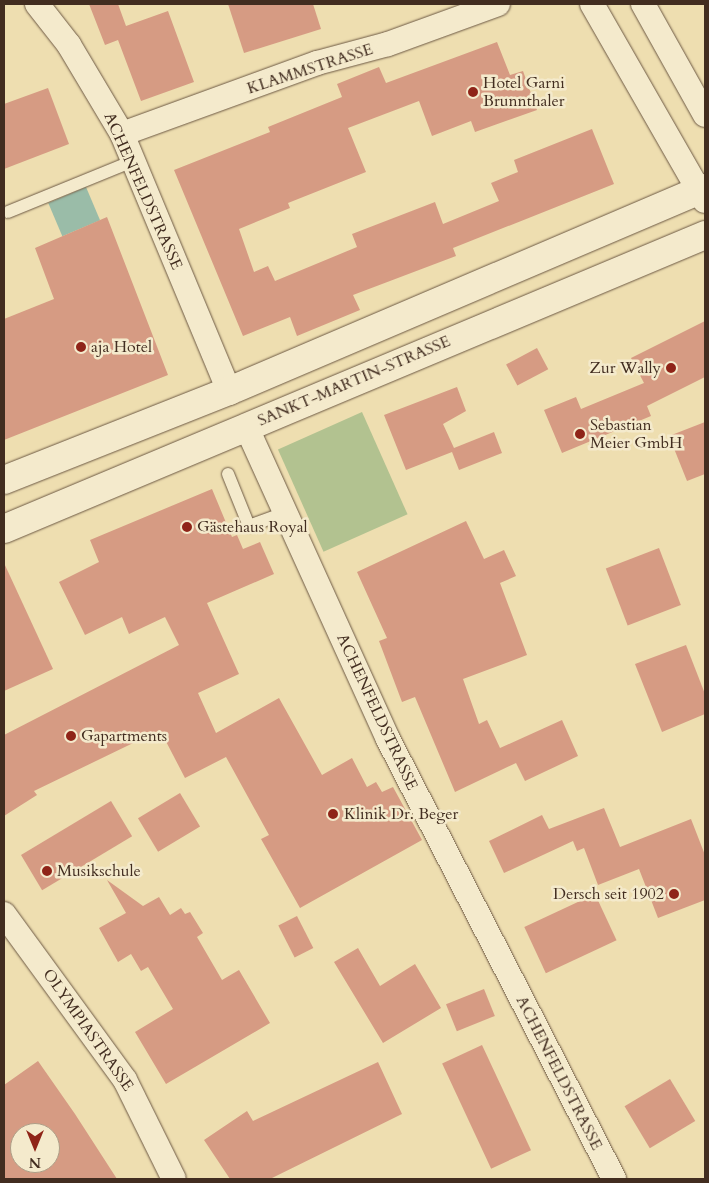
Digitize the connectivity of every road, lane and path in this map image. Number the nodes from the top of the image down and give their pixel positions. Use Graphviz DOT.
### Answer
graph roads {
  1 [pos="37,4"];
  2 [pos="498,4"];
  3 [pos="592,4"];
  4 [pos="643,4"];
  5 [pos="705,115"];
  6 [pos="122,134"];
  7 [pos="133,161"];
  8 [pos="703,193"];
  9 [pos="8,212"];
  10 [pos="705,235"];
  11 [pos="229,390"];
  12 [pos="246,426"];
  13 [pos="228,474"];
  14 [pos="4,480"];
  15 [pos="285,513"];
  16 [pos="4,530"];
  17 [pos="4,914"];
  18 [pos="174,1179"];
  19 [pos="614,1179"];
  1 -- 6 [label="street, ACHENFELDSTRASSE"];
  2 -- 6 [label="street, KLAMMSTRASSE"];
  3 -- 8 [label="street"];
  4 -- 5 [label="street"];
  6 -- 7 [label="street, ACHENFELDSTRASSE"];
  7 -- 9 [label="lane"];
  7 -- 11 [label="street, ACHENFELDSTRASSE"];
  8 -- 11 [label="main road"];
  10 -- 12 [label="main road, SANKT-MARTIN-STRASSE"];
  11 -- 14 [label="main road"];
  12 -- 15 [label="street, ACHENFELDSTRASSE"];
  12 -- 16 [label="main road, SANKT-MARTIN-STRASSE"];
  13 -- 15 [label="lane"];
  15 -- 19 [label="street, ACHENFELDSTRASSE"];
  17 -- 18 [label="street, OLYMPIASTRASSE"];
}
